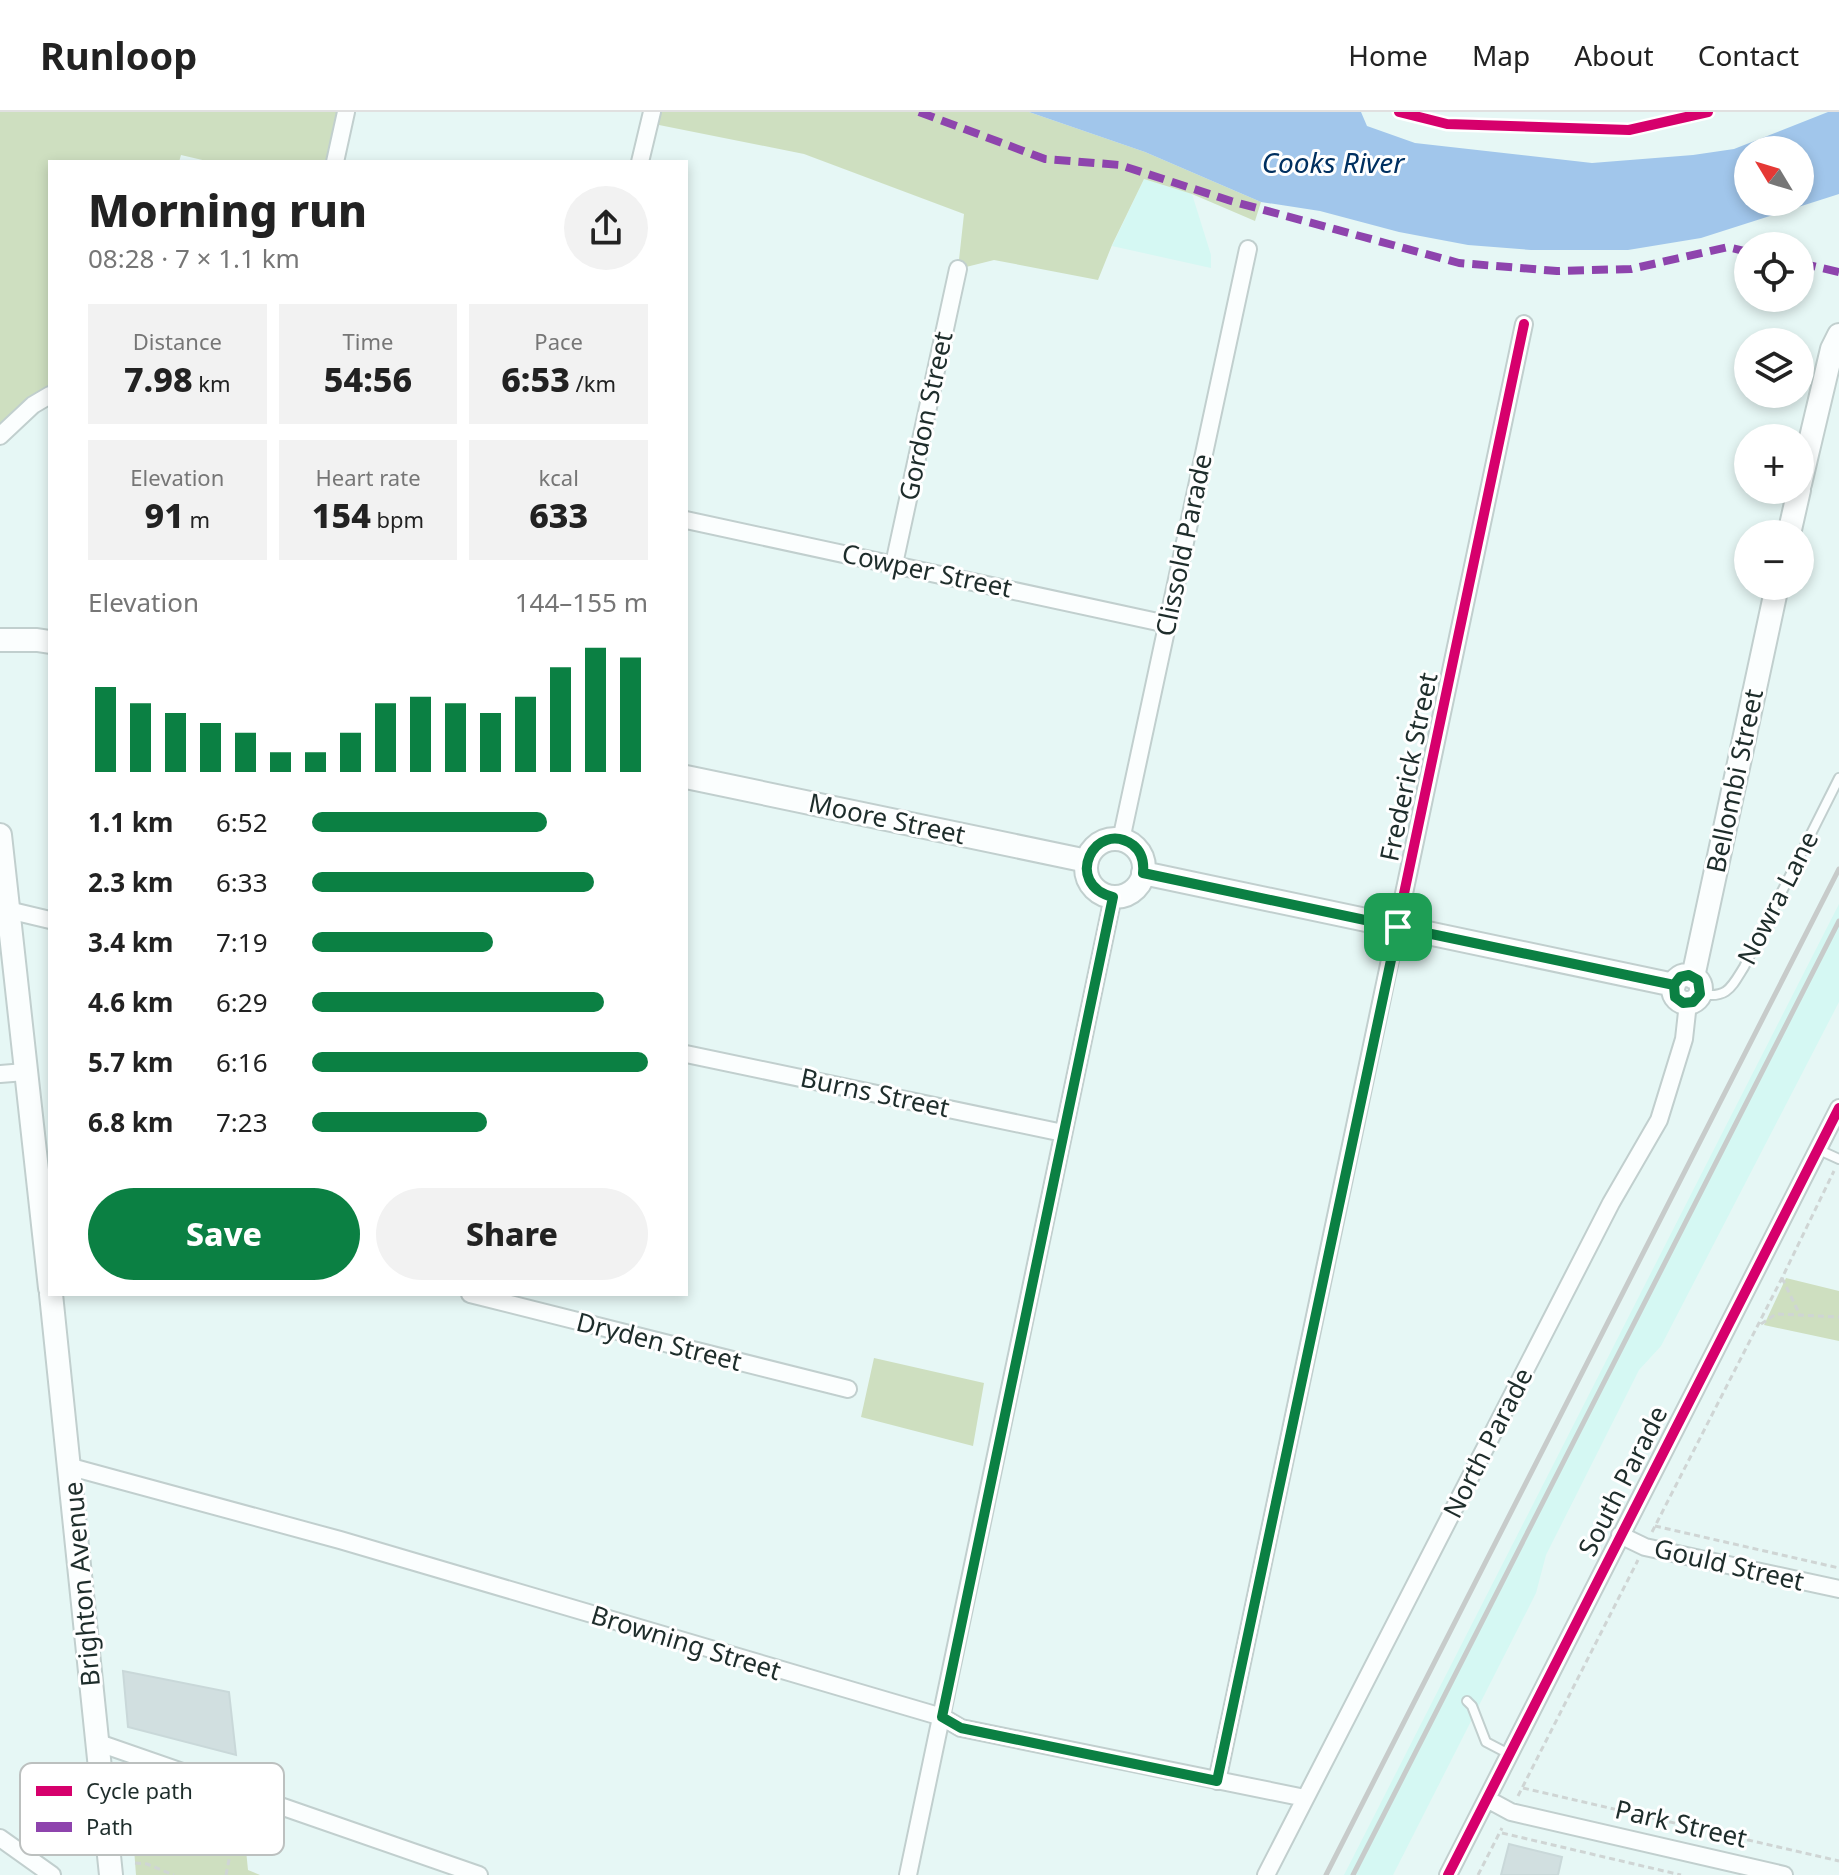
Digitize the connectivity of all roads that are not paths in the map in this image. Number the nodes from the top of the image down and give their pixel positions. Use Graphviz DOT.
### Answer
graph roads {
  1 [pos="346,112"];
  2 [pos="652,112"];
  3 [pos="335,160"];
  4 [pos="640,160"];
  5 [pos="1248,249"];
  6 [pos="958,269"];
  7 [pos="1524,324"];
  8 [pos="1839,335"];
  9 [pos="48,396"];
  10 [pos="1814,424"];
  11 [pos="0,436"];
  12 [pos="688,520"];
  13 [pos="894,564"];
  14 [pos="1774,600"];
  15 [pos="1167,624"];
  16 [pos="0,640"];
  17 [pos="48,642"];
  18 [pos="688,777"];
  19 [pos="1839,778"];
  20 [pos="0,835"];
  21 [pos="1121,840"];
  22 [pos="1087,861"];
  23 [pos="1143,873"];
  24 [pos="1113,897"];
  25 [pos="8,910"];
  26 [pos="48,920"];
  27 [pos="1398,927"];
  28 [pos="1689,990"];
  29 [pos="688,1054"];
  30 [pos="25,1072"];
  31 [pos="0,1074"];
  32 [pos="1839,1108"];
  33 [pos="1063,1133"];
  34 [pos="1817,1149"];
  35 [pos="1839,1160"];
  36 [pos="44,1189"];
  37 [pos="48,1257"];
  38 [pos="51,1296"];
  39 [pos="478,1296"];
  40 [pos="848,1389"];
  41 [pos="71,1467"];
  42 [pos="1620,1535"];
  43 [pos="1839,1589"];
  44 [pos="1467,1701"];
  45 [pos="942,1717"];
  46 [pos="96,1742"];
  47 [pos="1509,1754"];
  48 [pos="98,1763"];
  49 [pos="156,1763"];
  50 [pos="1217,1781"];
  51 [pos="1305,1798"];
  52 [pos="1487,1799"];
  53 [pos="284,1808"];
  54 [pos="0,1838"];
  55 [pos="20,1852"];
  56 [pos="24,1855"];
  57 [pos="109,1855"];
  58 [pos="52,1875"];
  59 [pos="111,1875"];
  60 [pos="479,1875"];
  61 [pos="908,1875"];
  62 [pos="1266,1875"];
  63 [pos="1448,1875"];
  64 [pos="1784,1875"];
  1 -- 3 [label="street"];
  2 -- 4 [label="street"];
  5 -- 15 [label="street, Clissold Parade"];
  6 -- 13 [label="street, Gordon Street"];
  7 -- 27 [label="street, Frederick Street"];
  8 -- 10 [label="street"];
  9 -- 11 [label="street"];
  12 -- 13 [label="street, Cowper Street"];
  13 -- 15 [label="street, Cowper Street"];
  14 -- 28 [label="street, Bellombi Street"];
  15 -- 21 [label="street, Clissold Parade"];
  16 -- 17 [label="street"];
  18 -- 22 [label="street, Moore Street"];
  19 -- 28 [label="lane, Nowra Lane"];
  20 -- 25 [label="street, Brighton Avenue"];
  21 -- 22 [label="street"];
  21 -- 23 [label="street"];
  22 -- 24 [label="street"];
  23 -- 24 [label="street"];
  23 -- 27 [label="street"];
  24 -- 33 [label="street"];
  25 -- 26 [label="street"];
  25 -- 30 [label="street, Brighton Avenue"];
  27 -- 28 [label="street"];
  27 -- 50 [label="street, Frederick Street"];
  28 -- 51 [label="street, North Parade"];
  29 -- 33 [label="street, Burns Street"];
  30 -- 31 [label="street"];
  30 -- 36 [label="street, Brighton Avenue"];
  32 -- 34 [label="street, South Parade"];
  33 -- 45 [label="street"];
  34 -- 35 [label="lane"];
  34 -- 42 [label="street, South Parade"];
  36 -- 37 [label="street, Brighton Avenue"];
  38 -- 41 [label="street, Brighton Avenue"];
  39 -- 40 [label="street, Dryden Street"];
  41 -- 45 [label="street, Browning Street"];
  41 -- 46 [label="street, Brighton Avenue"];
  42 -- 43 [label="street, Gould Street"];
  42 -- 47 [label="street, South Parade"];
  44 -- 47 [label="lane"];
  45 -- 50 [label="street, Browning Street"];
  45 -- 61 [label="street"];
  46 -- 48 [label="street, Brighton Avenue"];
  46 -- 49 [label="street"];
  47 -- 52 [label="street, South Parade"];
  50 -- 51 [label="street, Browning Street"];
  51 -- 62 [label="street, North Parade"];
  52 -- 63 [label="street, South Parade"];
  52 -- 64 [label="street, Park Street"];
  53 -- 60 [label="street"];
  54 -- 55 [label="street"];
  56 -- 58 [label="street"];
  57 -- 59 [label="street, Brighton Avenue"];
}
